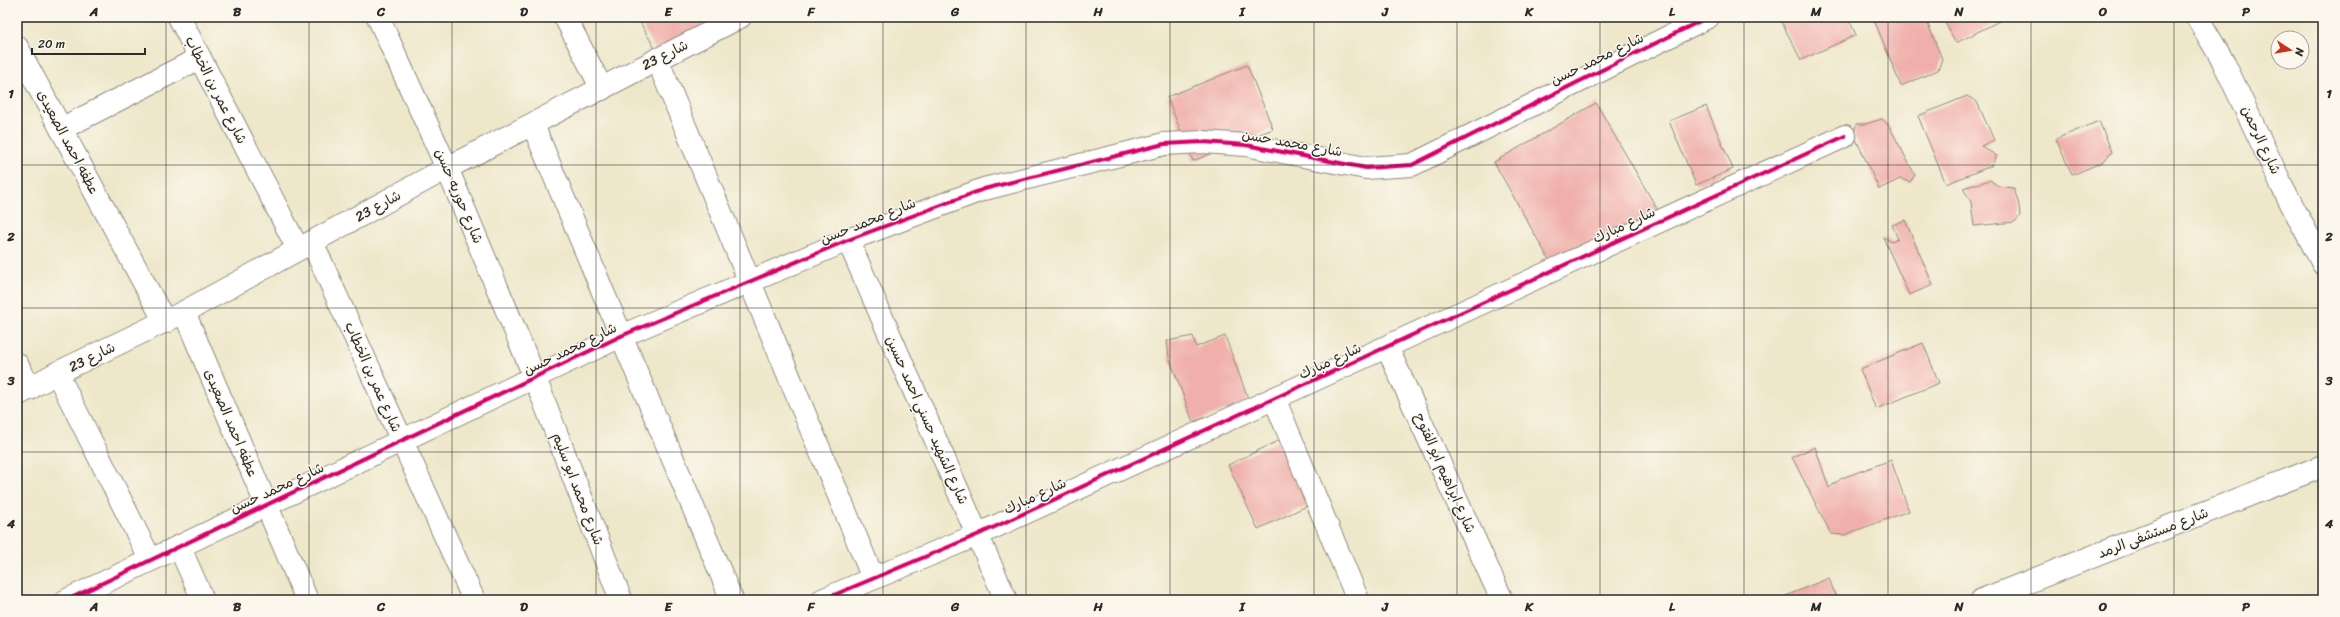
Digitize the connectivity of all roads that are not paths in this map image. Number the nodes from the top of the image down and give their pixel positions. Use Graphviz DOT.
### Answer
graph roads {
  1 [pos="179,17"];
  2 [pos="378,17"];
  3 [pos="565,17"];
  4 [pos="1708,17"];
  5 [pos="2196,17"];
  6 [pos="732,19"];
  7 [pos="17,47"];
  8 [pos="200,58"];
  9 [pos="657,59"];
  10 [pos="602,89"];
  11 [pos="533,125"];
  12 [pos="61,129"];
  13 [pos="1845,136"];
  14 [pos="447,168"];
  15 [pos="848,240"];
  16 [pos="305,245"];
  17 [pos="2323,264"];
  18 [pos="750,280"];
  19 [pos="175,317"];
  20 [pos="621,336"];
  21 [pos="1387,347"];
  22 [pos="17,364"];
  23 [pos="58,373"];
  24 [pos="535,378"];
  25 [pos="23,392"];
  26 [pos="1274,398"];
  27 [pos="402,441"];
  28 [pos="2323,466"];
  29 [pos="266,505"];
  30 [pos="977,535"];
  31 [pos="180,546"];
  32 [pos="150,559"];
  33 [pos="873,578"];
  34 [pos="826,599"];
  35 [pos="67,600"];
  36 [pos="203,600"];
  37 [pos="306,600"];
  38 [pos="474,600"];
  39 [pos="621,600"];
  40 [pos="732,600"];
  41 [pos="1006,600"];
  42 [pos="1358,600"];
  43 [pos="1502,600"];
  44 [pos="1982,600"];
  1 -- 8 [label="street, شارع عمر بن الخطاب"];
  2 -- 14 [label="street, شارع حوريه حسن"];
  3 -- 10 [label="street"];
  4 -- 15 [label="street, شارع محمد حسن"];
  5 -- 17 [label="street, شارع الرحمن"];
  6 -- 9 [label="street, شارع 23"];
  7 -- 12 [label="street, عطفه احمد الصعيدى"];
  8 -- 12 [label="street"];
  8 -- 16 [label="street, شارع عمر بن الخطاب"];
  9 -- 10 [label="street, شارع 23"];
  9 -- 18 [label="street"];
  10 -- 11 [label="street, شارع 23"];
  11 -- 14 [label="street, شارع 23"];
  11 -- 20 [label="street"];
  12 -- 19 [label="street, عطفه احمد الصعيدى"];
  13 -- 21 [label="street, شارع مبارك"];
  14 -- 16 [label="street, شارع 23"];
  14 -- 24 [label="street, شارع حوريه حسن"];
  15 -- 18 [label="street, شارع محمد حسن"];
  15 -- 30 [label="street, شارع الشهيد حسني احمد حسين"];
  16 -- 19 [label="street, شارع 23"];
  16 -- 27 [label="street, شارع عمر بن الخطاب"];
  18 -- 20 [label="street, شارع محمد حسن"];
  18 -- 33 [label="street"];
  19 -- 23 [label="street, شارع 23"];
  19 -- 29 [label="street, عطفه احمد الصعيدى"];
  20 -- 24 [label="street, شارع محمد حسن"];
  20 -- 40 [label="street"];
  21 -- 26 [label="street, شارع مبارك"];
  21 -- 43 [label="street, شارع ابراهيم ابو الفتوح"];
  22 -- 25 [label="street"];
  23 -- 25 [label="street, شارع 23"];
  23 -- 32 [label="street"];
  24 -- 27 [label="street, شارع محمد حسن"];
  24 -- 39 [label="street, شارع محمد ابو سليم"];
  26 -- 30 [label="street, شارع مبارك"];
  26 -- 42 [label="street"];
  27 -- 29 [label="street, شارع محمد حسن"];
  27 -- 38 [label="street, شارع عمر بن الخطاب"];
  28 -- 44 [label="street, شارع مستشفى الرمد"];
  29 -- 31 [label="street, شارع محمد حسن"];
  29 -- 37 [label="street, عطفه احمد الصعيدى"];
  30 -- 33 [label="street, شارع مبارك"];
  30 -- 41 [label="street, شارع الشهيد حسني احمد حسين"];
  31 -- 32 [label="street, شارع محمد حسن"];
  31 -- 36 [label="street"];
  32 -- 35 [label="street, شارع محمد حسن"];
  33 -- 34 [label="street, شارع مبارك"];
}
